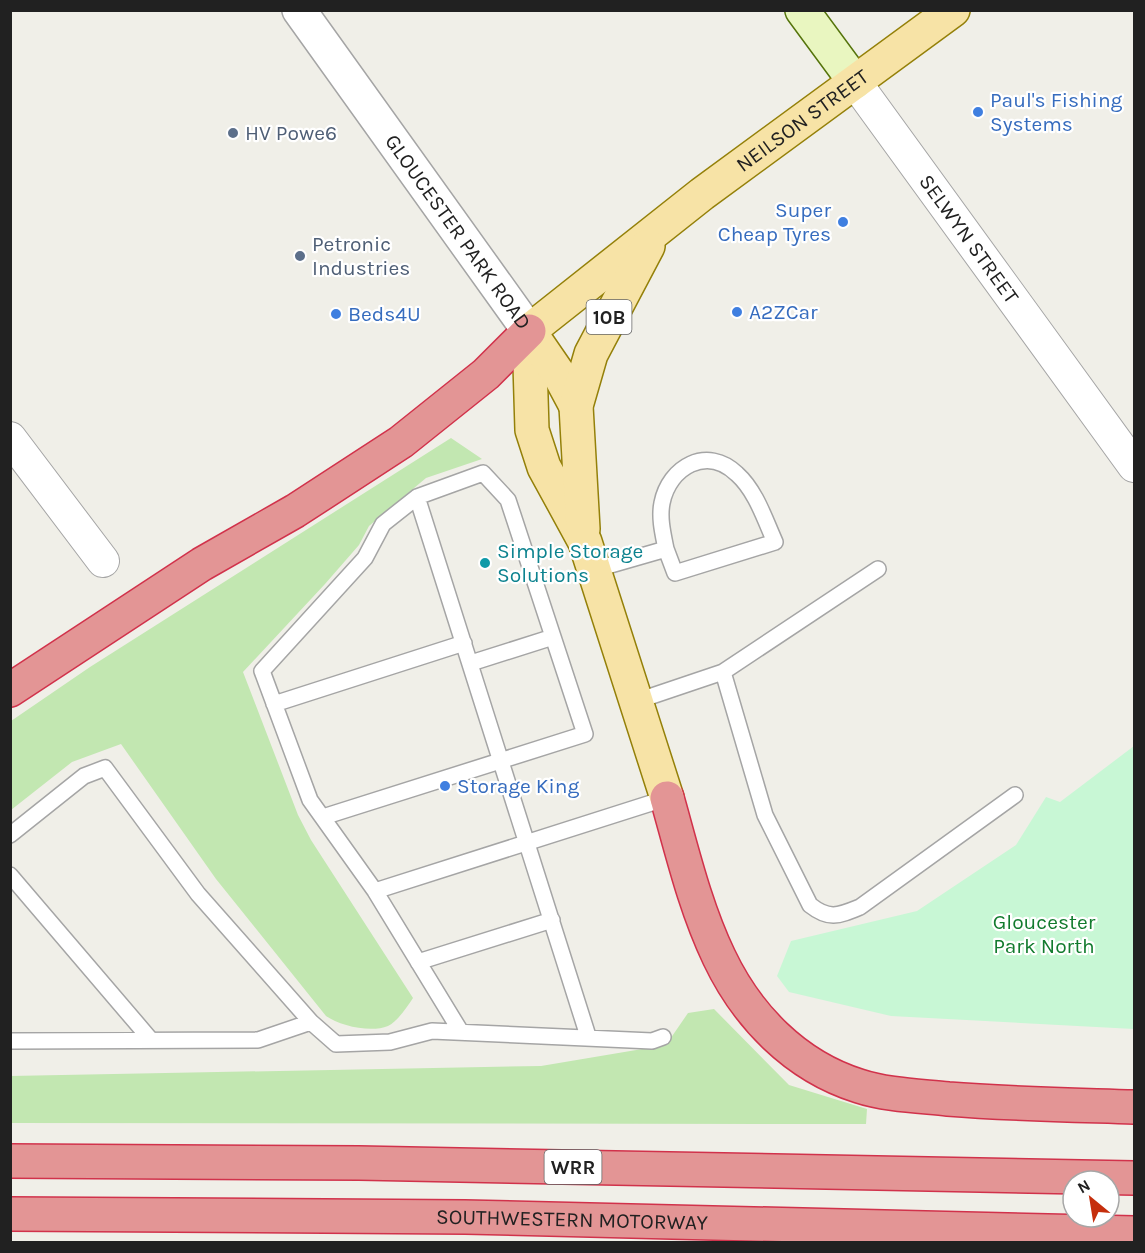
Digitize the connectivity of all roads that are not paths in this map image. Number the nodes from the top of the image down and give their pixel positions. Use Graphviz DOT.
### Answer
graph roads {
  1 [pos="299,10"];
  2 [pos="802,10"];
  3 [pos="953,10"];
  4 [pos="855,82"];
  5 [pos="654,233"];
  6 [pos="529,331"];
  7 [pos="576,406"];
  8 [pos="10,438"];
  9 [pos="1134,466"];
  10 [pos="417,497"];
  11 [pos="666,549"];
  12 [pos="589,556"];
  13 [pos="103,561"];
  14 [pos="878,569"];
  15 [pos="553,637"];
  16 [pos="464,643"];
  17 [pos="471,663"];
  18 [pos="723,672"];
  19 [pos="10,690"];
  20 [pos="638,700"];
  21 [pos="274,704"];
  22 [pos="502,759"];
  23 [pos="1015,795"];
  24 [pos="667,798"];
  25 [pos="323,817"];
  26 [pos="10,835"];
  27 [pos="529,842"];
  28 [pos="10,875"];
  29 [pos="375,891"];
  30 [pos="552,920"];
  31 [pos="418,962"];
  32 [pos="311,1022"];
  33 [pos="461,1032"];
  34 [pos="588,1036"];
  35 [pos="663,1036"];
  36 [pos="151,1040"];
  37 [pos="10,1041"];
  38 [pos="1134,1107"];
  39 [pos="10,1161"];
  40 [pos="1134,1178"];
  41 [pos="10,1214"];
  42 [pos="1134,1233"];
  1 -- 6 [label="street, GLOUCESTER PARK ROAD"];
  2 -- 4 [label="main road, SELWYN STREET"];
  3 -- 4 [label="main road, NEILSON STREET / 10B"];
  4 -- 5 [label="main road, NEILSON STREET / 10B"];
  4 -- 9 [label="street, SELWYN STREET"];
  5 -- 6 [label="main road, NEILSON STREET / 10B"];
  5 -- 7 [label="main road, NEILSON STREET / 10B"];
  6 -- 7 [label="main road"];
  6 -- 12 [label="main road, GLOUCESTER PARK ROAD"];
  6 -- 19 [label="highway"];
  7 -- 12 [label="main road, GLOUCESTER PARK ROAD"];
  8 -- 13 [label="street"];
  10 -- 15 [label="lane"];
  10 -- 16 [label="lane"];
  10 -- 21 [label="lane"];
  11 -- 11 [label="lane"];
  11 -- 12 [label="lane"];
  12 -- 20 [label="main road, GLOUCESTER PARK ROAD"];
  14 -- 18 [label="lane"];
  15 -- 17 [label="lane"];
  15 -- 22 [label="lane"];
  16 -- 17 [label="lane"];
  16 -- 21 [label="lane"];
  17 -- 22 [label="lane"];
  18 -- 20 [label="lane"];
  18 -- 23 [label="lane"];
  20 -- 24 [label="main road, GLOUCESTER PARK ROAD"];
  21 -- 25 [label="lane"];
  22 -- 25 [label="lane"];
  22 -- 27 [label="lane"];
  24 -- 27 [label="lane"];
  24 -- 38 [label="highway"];
  25 -- 29 [label="lane"];
  26 -- 32 [label="lane"];
  27 -- 29 [label="lane"];
  27 -- 30 [label="lane"];
  28 -- 36 [label="lane"];
  29 -- 31 [label="lane"];
  30 -- 31 [label="lane"];
  30 -- 34 [label="lane"];
  31 -- 33 [label="lane"];
  32 -- 33 [label="lane"];
  32 -- 36 [label="lane"];
  33 -- 34 [label="lane"];
  34 -- 35 [label="lane"];
  36 -- 37 [label="lane"];
  39 -- 40 [label="highway, WRR"];
  41 -- 42 [label="highway, SOUTHWESTERN MOTORWAY"];
}
